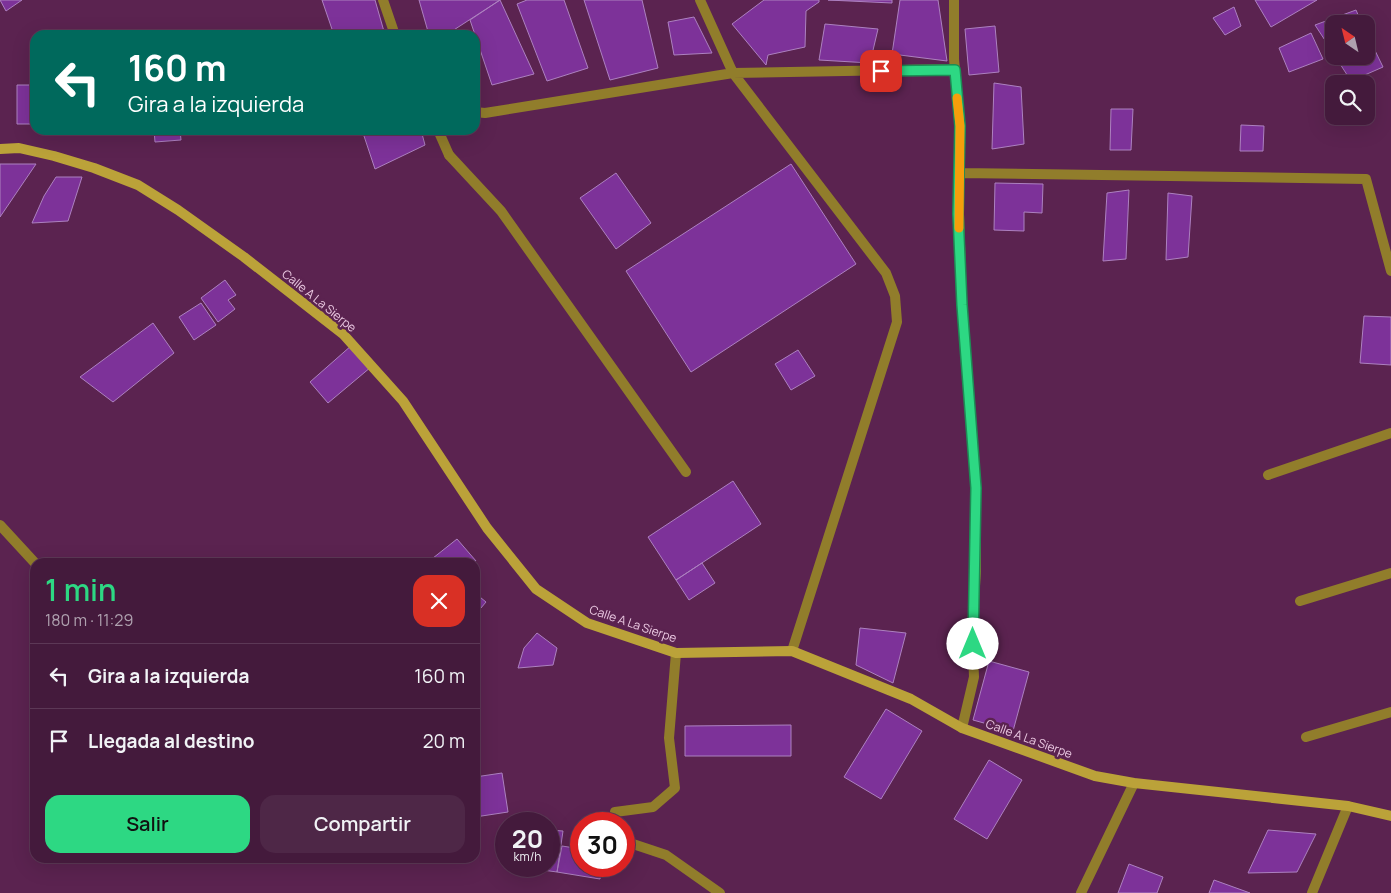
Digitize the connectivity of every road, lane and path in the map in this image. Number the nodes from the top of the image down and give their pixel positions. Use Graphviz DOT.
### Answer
graph roads {
  1 [pos="383,0"];
  2 [pos="700,0"];
  3 [pos="954,0"];
  4 [pos="393,30"];
  5 [pos="955,70"];
  6 [pos="733,73"];
  7 [pos="480,112"];
  8 [pos="440,135"];
  9 [pos="0,148"];
  10 [pos="960,173"];
  11 [pos="1391,271"];
  12 [pos="1391,432"];
  13 [pos="686,472"];
  14 [pos="1268,475"];
  15 [pos="0,525"];
  16 [pos="30,558"];
  17 [pos="1391,573"];
  18 [pos="1300,601"];
  19 [pos="792,651"];
  20 [pos="676,653"];
  21 [pos="1391,712"];
  22 [pos="962,728"];
  23 [pos="1306,737"];
  24 [pos="1134,783"];
  25 [pos="1348,806"];
  26 [pos="615,812"];
  27 [pos="1391,816"];
  28 [pos="635,845"];
  29 [pos="720,893"];
  30 [pos="1081,893"];
  31 [pos="1312,893"];
  1 -- 4 [label="street"];
  2 -- 6 [label="street"];
  3 -- 5 [label="street"];
  5 -- 6 [label="street"];
  5 -- 10 [label="street"];
  6 -- 7 [label="street"];
  6 -- 19 [label="street"];
  8 -- 13 [label="street"];
  9 -- 20 [label="street, Calle A La Sierpe"];
  10 -- 11 [label="street"];
  10 -- 22 [label="street"];
  12 -- 14 [label="street"];
  15 -- 16 [label="street"];
  17 -- 18 [label="street"];
  19 -- 20 [label="street, Calle A La Sierpe"];
  19 -- 22 [label="street, Calle A La Sierpe"];
  20 -- 26 [label="street"];
  21 -- 23 [label="street"];
  22 -- 24 [label="street, Calle A La Sierpe"];
  24 -- 25 [label="street, Calle A La Sierpe"];
  24 -- 30 [label="street"];
  25 -- 27 [label="street, Calle A La Sierpe"];
  25 -- 31 [label="street"];
  28 -- 29 [label="street"];
}
